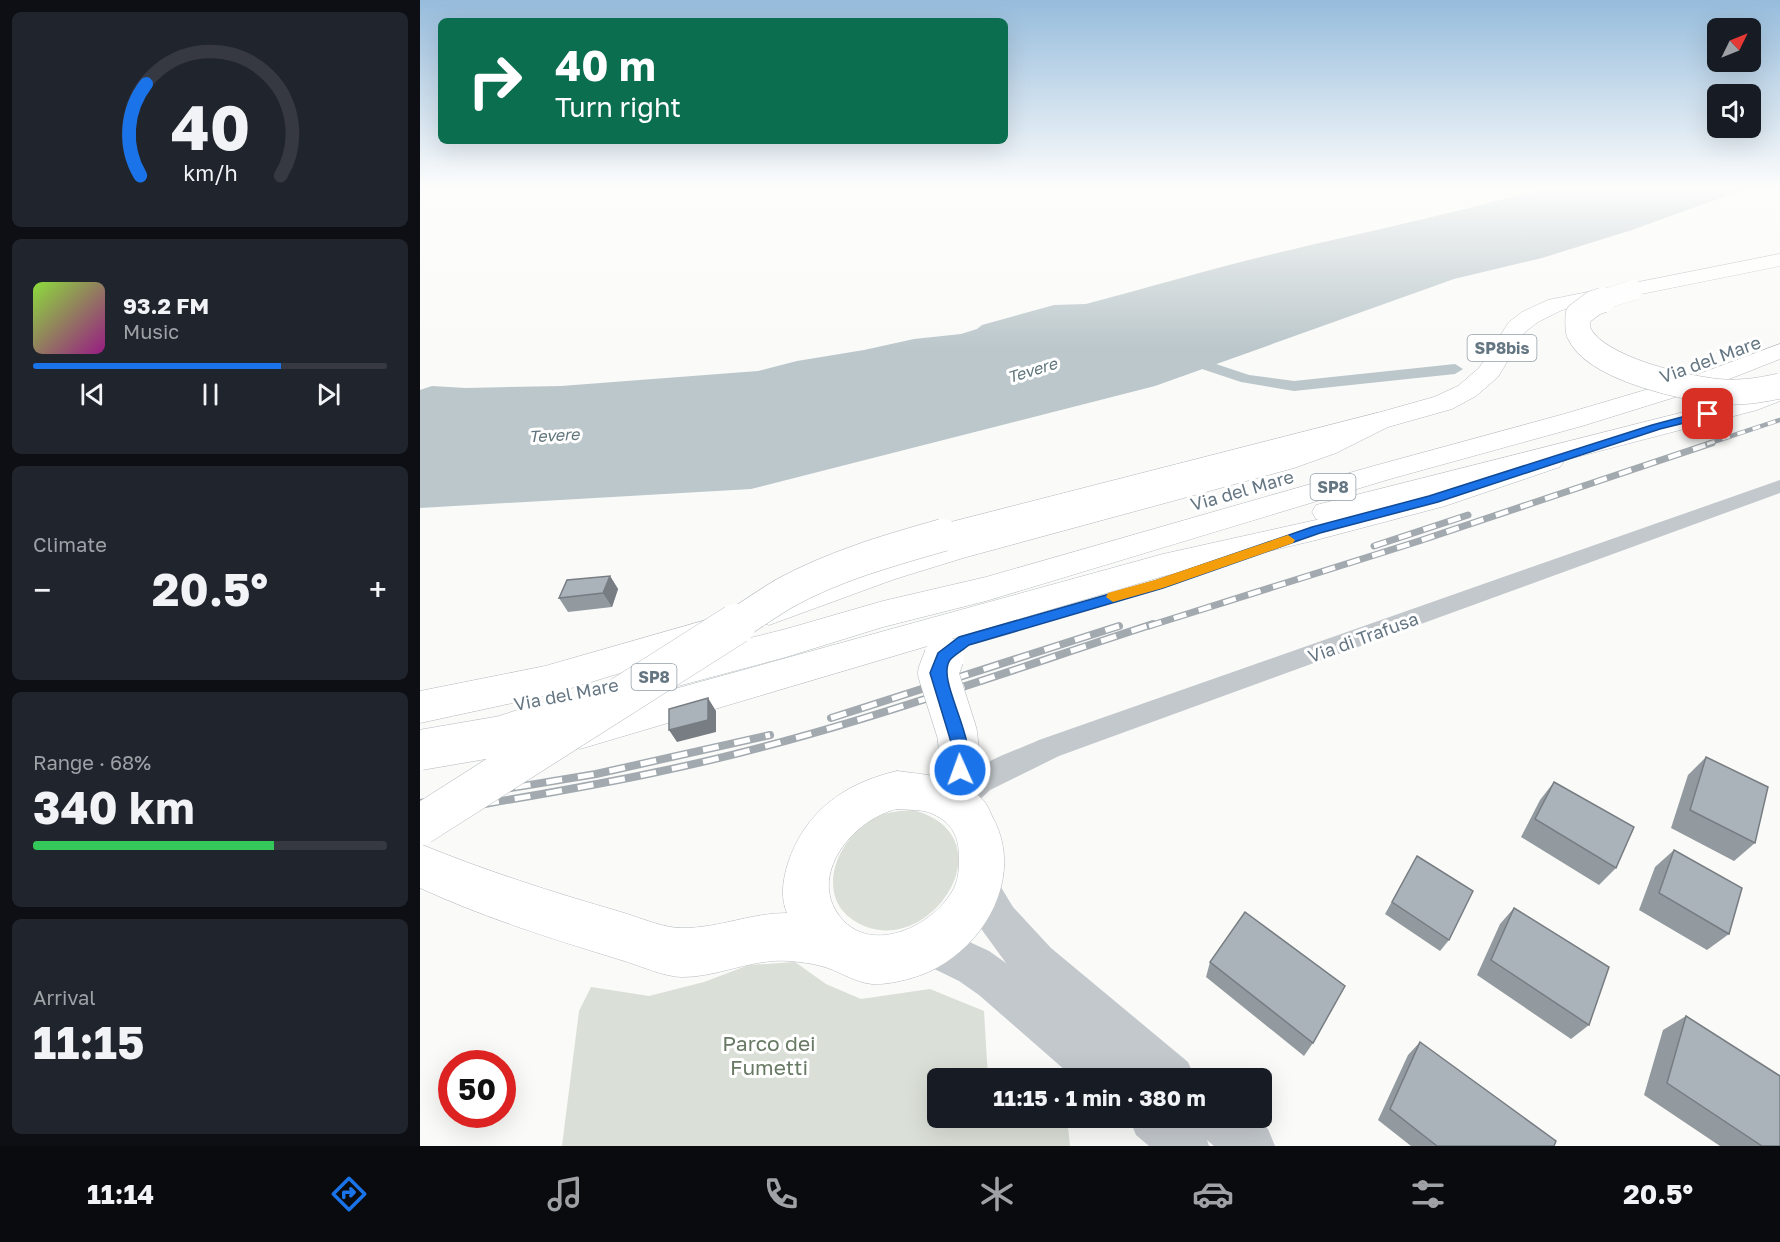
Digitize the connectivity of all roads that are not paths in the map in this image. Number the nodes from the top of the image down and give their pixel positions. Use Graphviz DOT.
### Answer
graph roads {
  1 [pos="1780,260"];
  2 [pos="1633,290"];
  3 [pos="1780,333"];
  4 [pos="1780,351"];
  5 [pos="1780,387"];
  6 [pos="1780,392"];
  7 [pos="1379,421"];
  8 [pos="1656,427"];
  9 [pos="1780,486"];
  10 [pos="1316,530"];
  11 [pos="986,589"];
  12 [pos="883,614"];
  13 [pos="661,670"];
  14 [pos="420,707"];
  15 [pos="420,717"];
  16 [pos="420,750"];
  17 [pos="420,768"];
  18 [pos="955,787"];
  19 [pos="428,821"];
  20 [pos="420,866"];
  21 [pos="420,880"];
  22 [pos="466,886"];
  23 [pos="979,888"];
  24 [pos="830,943"];
  25 [pos="931,945"];
  26 [pos="1097,1068"];
  27 [pos="1160,1068"];
  28 [pos="1164,1128"];
  29 [pos="1230,1128"];
  30 [pos="1185,1146"];
  31 [pos="1251,1146"];
  1 -- 2 [label="main road, SP8bis"];
  2 -- 5 [label="main road, bridge"];
  2 -- 7 [label="main road, SP8bis, bridge"];
  3 -- 12 [label="main road, Via del Mare / SP8"];
  4 -- 11 [label="main road, Via del Mare / SP8"];
  6 -- 8 [label="main road"];
  7 -- 13 [label="main road, SP8bis, bridge"];
  7 -- 14 [label="main road"];
  8 -- 10 [label="main road"];
  8 -- 11 [label="main road"];
  9 -- 18 [label="street, Via di Trafusa"];
  10 -- 17 [label="main road"];
  10 -- 18 [label="main road, bridge"];
  11 -- 12 [label="main road, Via del Mare / SP8"];
  12 -- 15 [label="main road, Via del Mare / SP8"];
  13 -- 16 [label="main road, SP8bis, bridge"];
  13 -- 19 [label="main road, bridge"];
  18 -- 23 [label="main road"];
  18 -- 24 [label="main road"];
  20 -- 22 [label="main road"];
  21 -- 22 [label="main road"];
  22 -- 24 [label="main road"];
  23 -- 25 [label="main road"];
  23 -- 27 [label="street"];
  24 -- 25 [label="main road"];
  25 -- 26 [label="street"];
  28 -- 30 [label="street"];
  29 -- 31 [label="street"];
}
